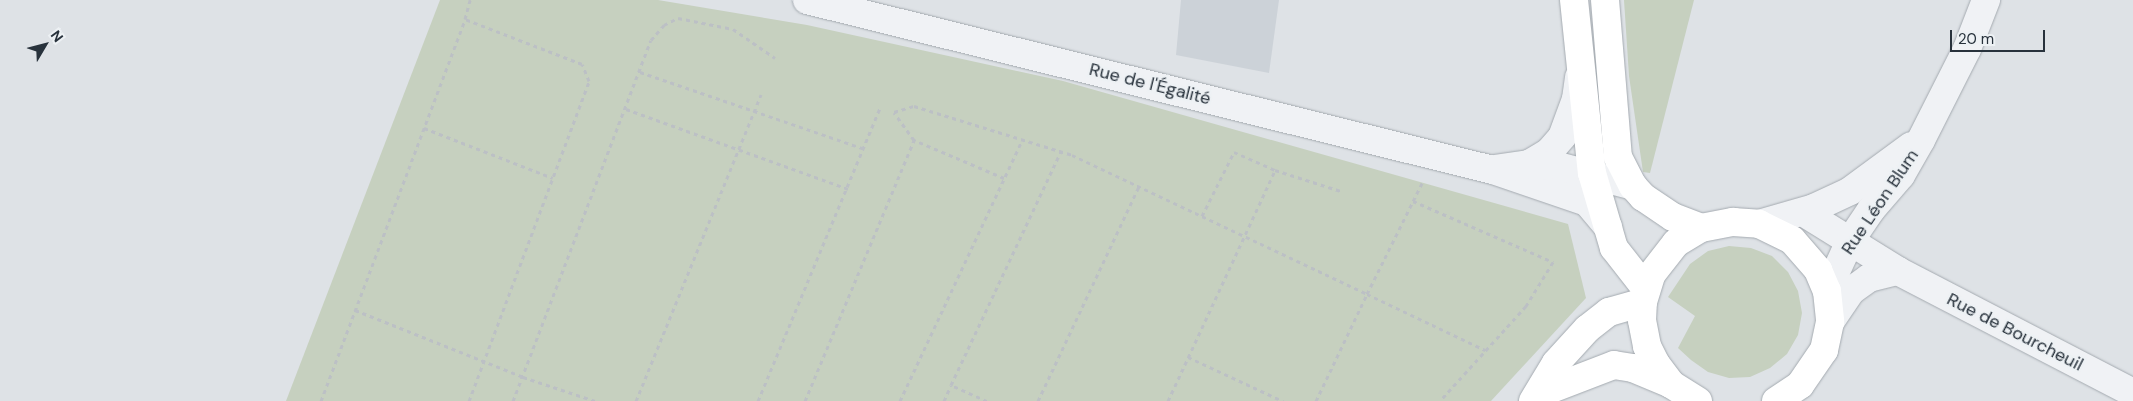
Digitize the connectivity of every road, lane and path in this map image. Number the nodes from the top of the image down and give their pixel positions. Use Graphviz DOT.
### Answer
graph roads {
  1 [pos="470,0"];
  2 [pos="807,0"];
  3 [pos="1574,0"];
  4 [pos="1605,0"];
  5 [pos="1986,0"];
  6 [pos="465,19"];
  7 [pos="775,58"];
  8 [pos="640,72"];
  9 [pos="1580,73"];
  10 [pos="761,94"];
  11 [pos="880,108"];
  12 [pos="626,109"];
  13 [pos="754,111"];
  14 [pos="424,128"];
  15 [pos="914,140"];
  16 [pos="1022,140"];
  17 [pos="1921,140"];
  18 [pos="738,149"];
  19 [pos="865,149"];
  20 [pos="1060,151"];
  21 [pos="1529,164"];
  22 [pos="1276,170"];
  23 [pos="1493,170"];
  24 [pos="1592,173"];
  25 [pos="553,178"];
  26 [pos="1004,178"];
  27 [pos="1422,182"];
  28 [pos="1138,186"];
  29 [pos="1633,186"];
  30 [pos="848,188"];
  31 [pos="1341,191"];
  32 [pos="1413,201"];
  33 [pos="1803,212"];
  34 [pos="1202,216"];
  35 [pos="1759,224"];
  36 [pos="1608,227"];
  37 [pos="1701,228"];
  38 [pos="1244,236"];
  39 [pos="1850,241"];
  40 [pos="1898,271"];
  41 [pos="1827,291"];
  42 [pos="1367,294"];
  43 [pos="1644,295"];
  44 [pos="355,310"];
  45 [pos="1830,322"];
  46 [pos="1485,350"];
  47 [pos="1188,357"];
  48 [pos="486,360"];
  49 [pos="523,377"];
  50 [pos="1671,384"];
  51 [pos="951,385"];
  52 [pos="2133,393"];
  53 [pos="1537,397"];
  54 [pos="321,401"];
  55 [pos="469,401"];
  56 [pos="514,401"];
  57 [pos="595,401"];
  58 [pos="636,401"];
  59 [pos="758,401"];
  60 [pos="804,401"];
  61 [pos="900,401"];
  62 [pos="944,401"];
  63 [pos="987,401"];
  64 [pos="1038,401"];
  65 [pos="1168,401"];
  66 [pos="1283,401"];
  67 [pos="1316,401"];
  68 [pos="1440,401"];
  69 [pos="1698,401"];
  70 [pos="1776,401"];
  1 -- 6 [label="path"];
  2 -- 23 [label="street, Rue de l'Égalité"];
  3 -- 9 [label="main road"];
  4 -- 29 [label="main road"];
  5 -- 17 [label="street, Rue Léon Blum"];
  6 -- 14 [label="path"];
  6 -- 25 [label="path"];
  7 -- 8 [label="path"];
  8 -- 12 [label="path"];
  8 -- 13 [label="path"];
  9 -- 21 [label="street, Rue de l'Égalité"];
  9 -- 24 [label="main road"];
  10 -- 13 [label="path"];
  11 -- 19 [label="path"];
  12 -- 18 [label="path"];
  12 -- 49 [label="path"];
  13 -- 18 [label="path"];
  13 -- 19 [label="path"];
  14 -- 25 [label="path"];
  14 -- 44 [label="path"];
  15 -- 16 [label="path"];
  15 -- 26 [label="path"];
  15 -- 60 [label="path"];
  16 -- 20 [label="path"];
  16 -- 26 [label="path"];
  17 -- 33 [label="street, Rue Léon Blum"];
  17 -- 39 [label="street, Rue Léon Blum"];
  18 -- 30 [label="path"];
  18 -- 58 [label="path"];
  19 -- 30 [label="path"];
  20 -- 28 [label="path"];
  20 -- 51 [label="path"];
  21 -- 23 [label="street, Rue de l'Égalité"];
  21 -- 24 [label="street, Rue de l'Égalité"];
  22 -- 31 [label="path"];
  22 -- 34 [label="path"];
  22 -- 38 [label="path"];
  23 -- 36 [label="street, Rue de l'Égalité"];
  24 -- 29 [label="street, Rue de l'Égalité"];
  24 -- 36 [label="main road"];
  25 -- 48 [label="path"];
  26 -- 61 [label="path"];
  27 -- 32 [label="path"];
  28 -- 34 [label="path"];
  28 -- 64 [label="path"];
  29 -- 37 [label="main road"];
  30 -- 59 [label="path"];
  32 -- 42 [label="path"];
  32 -- 46 [label="path"];
  33 -- 35 [label="street, Rue Léon Blum"];
  33 -- 39 [label="street, Rue de Bourcheuil"];
  34 -- 38 [label="path"];
  35 -- 37 [label="main road"];
  35 -- 41 [label="main road"];
  36 -- 43 [label="main road"];
  37 -- 43 [label="main road"];
  38 -- 42 [label="path"];
  38 -- 47 [label="path"];
  39 -- 40 [label="street, Rue de Bourcheuil"];
  39 -- 41 [label="street, Rue Léon Blum"];
  40 -- 45 [label="street"];
  40 -- 52 [label="street, Rue de Bourcheuil"];
  41 -- 45 [label="main road"];
  42 -- 46 [label="path"];
  42 -- 67 [label="path"];
  43 -- 50 [label="main road"];
  43 -- 53 [label="main road"];
  44 -- 48 [label="path"];
  44 -- 54 [label="path"];
  45 -- 70 [label="main road"];
  46 -- 68 [label="path"];
  47 -- 65 [label="path"];
  47 -- 66 [label="path"];
  48 -- 49 [label="path"];
  48 -- 55 [label="path"];
  49 -- 56 [label="path"];
  49 -- 57 [label="path"];
  50 -- 53 [label="main road"];
  50 -- 69 [label="main road"];
  51 -- 62 [label="path"];
  51 -- 63 [label="path"];
}
